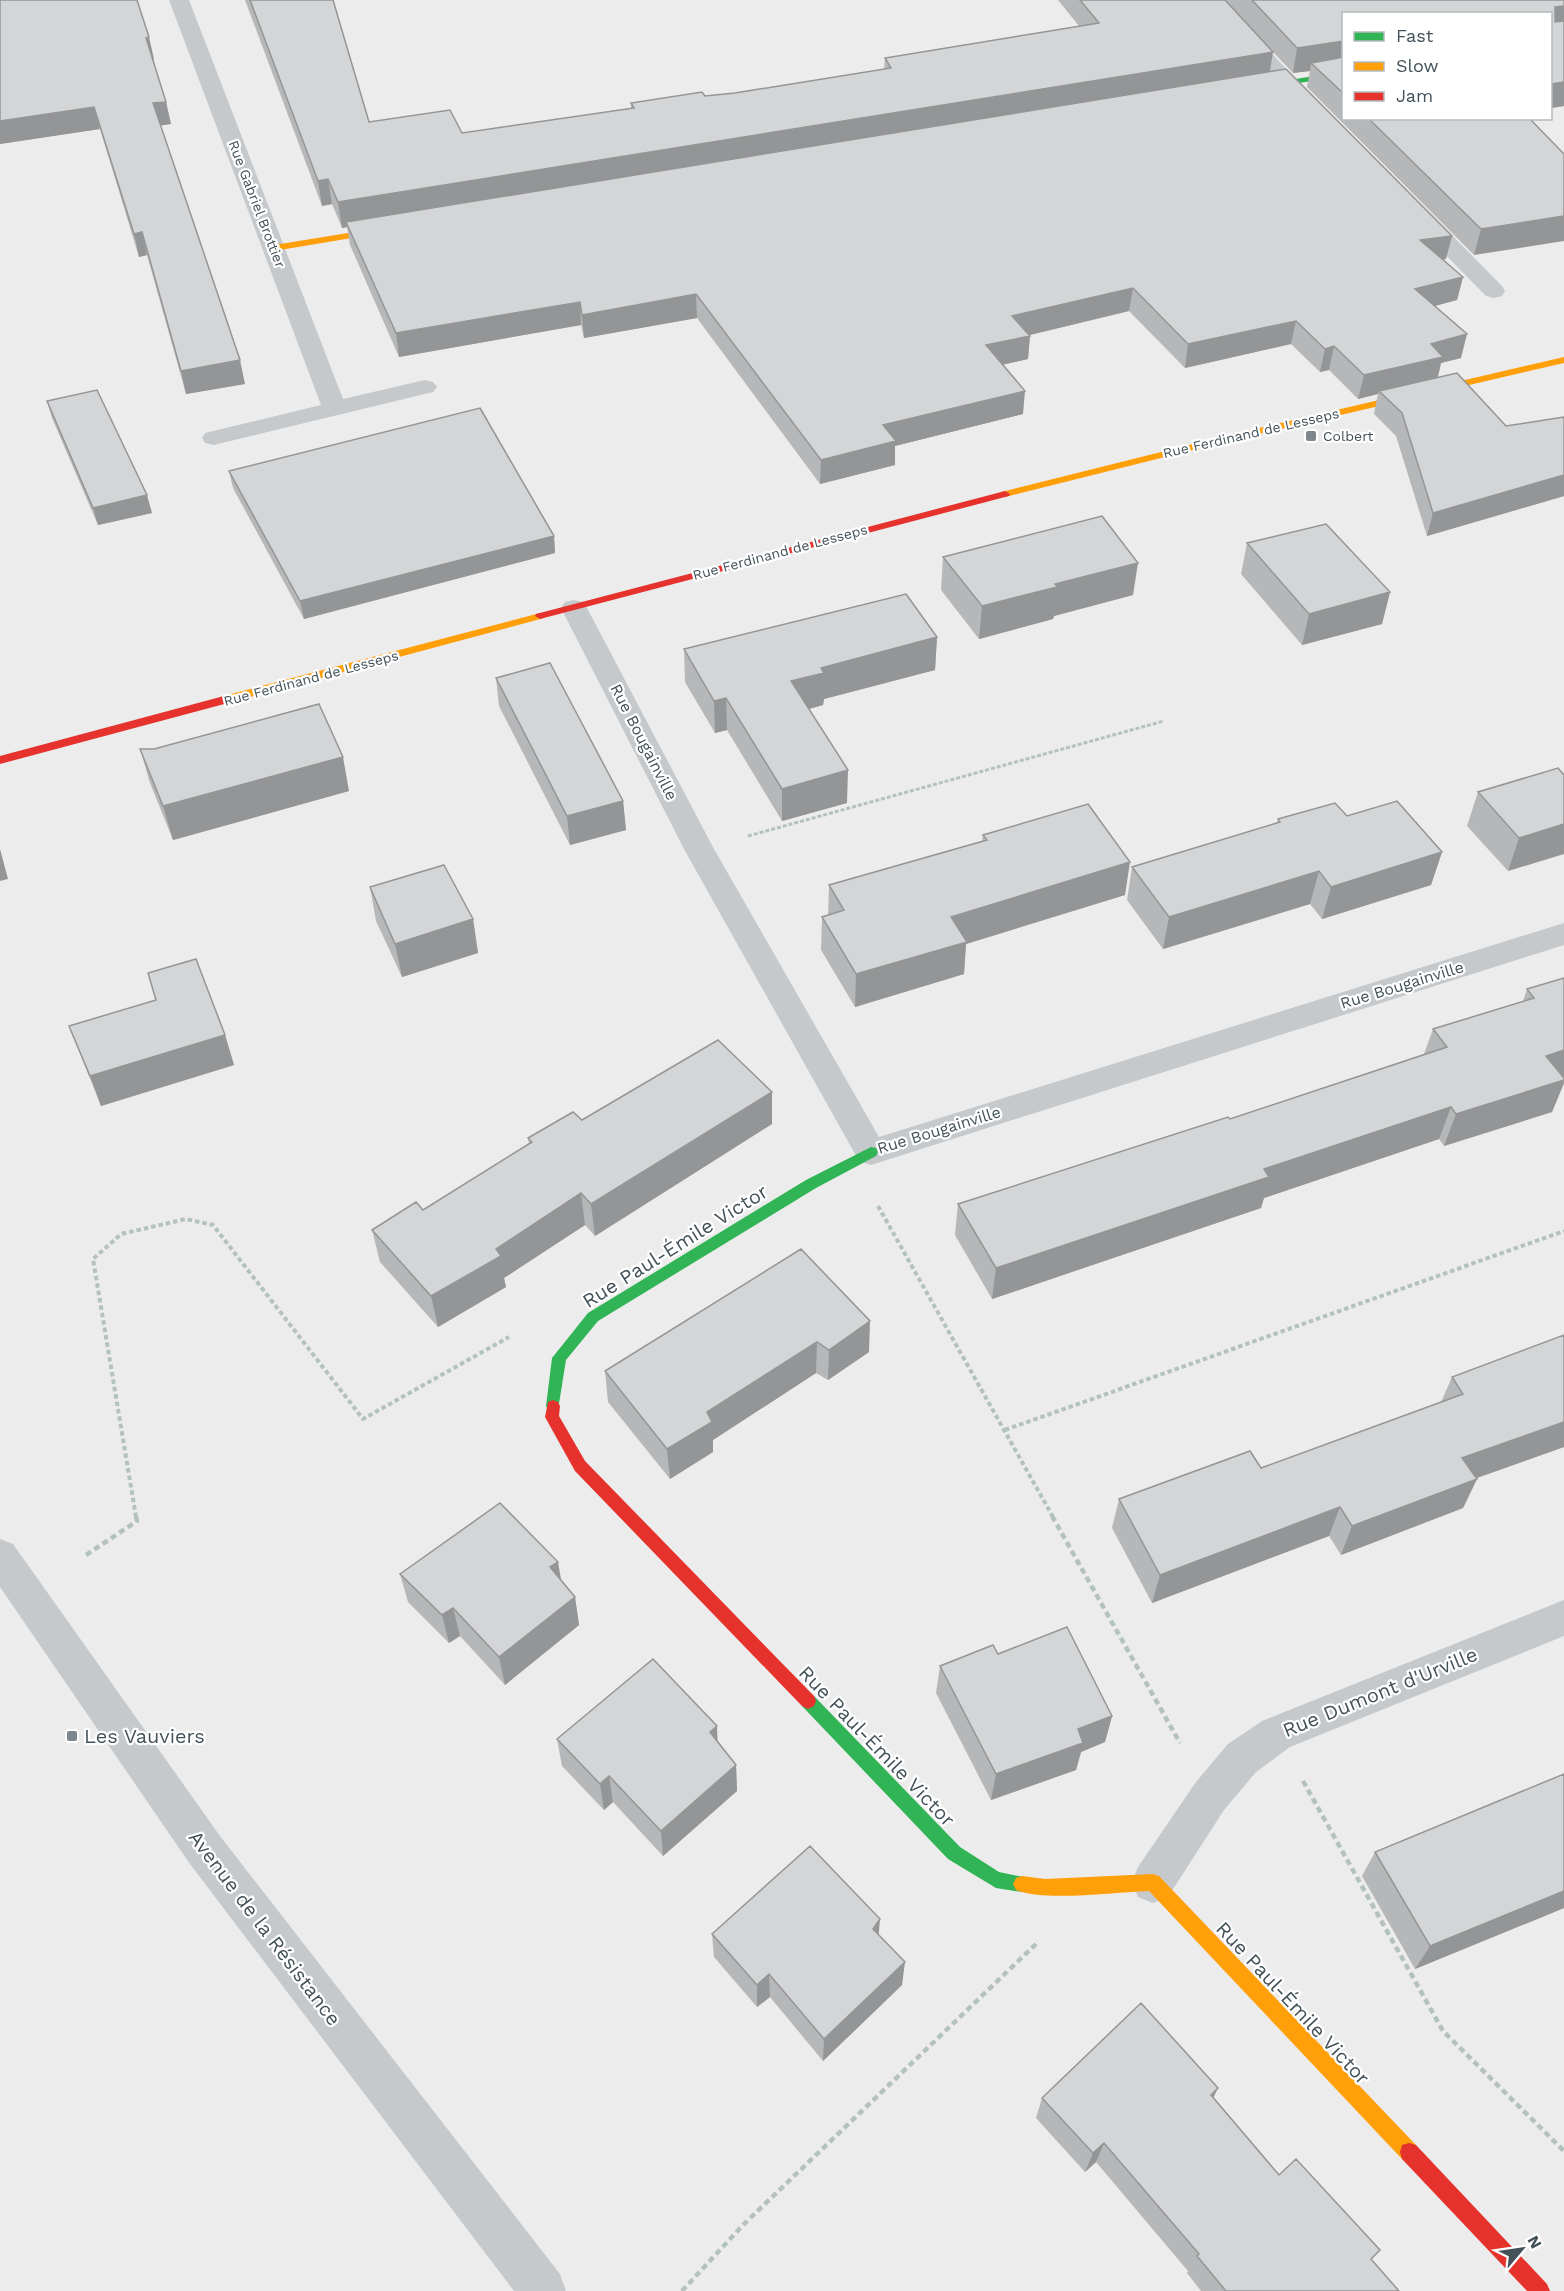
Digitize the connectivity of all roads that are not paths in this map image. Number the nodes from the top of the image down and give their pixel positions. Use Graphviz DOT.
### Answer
graph roads {
  1 [pos="179,0"];
  2 [pos="1212,0"];
  3 [pos="1342,73"];
  4 [pos="1287,82"];
  5 [pos="1239,90"];
  6 [pos="1320,116"];
  7 [pos="1402,199"];
  8 [pos="403,227"];
  9 [pos="274,248"];
  10 [pos="1494,291"];
  11 [pos="1564,360"];
  12 [pos="425,387"];
  13 [pos="334,409"];
  14 [pos="214,438"];
  15 [pos="574,608"];
  16 [pos="0,760"];
  17 [pos="1564,934"];
  18 [pos="871,1152"];
  19 [pos="0,1556"];
  20 [pos="1564,1618"];
  21 [pos="1153,1882"];
  22 [pos="543,2291"];
  23 [pos="1540,2291"];
  1 -- 9 [label="street, Rue Gabriel Brottier"];
  2 -- 4 [label="street"];
  3 -- 4 [label="street"];
  4 -- 5 [label="street"];
  4 -- 6 [label="street"];
  7 -- 10 [label="street"];
  8 -- 9 [label="street"];
  9 -- 13 [label="street, Rue Gabriel Brottier"];
  11 -- 15 [label="street, Rue Ferdinand de Lesseps"];
  12 -- 13 [label="street"];
  13 -- 14 [label="street"];
  15 -- 16 [label="street, Rue Ferdinand de Lesseps"];
  15 -- 18 [label="street, Rue Bougainville"];
  17 -- 18 [label="street, Rue Bougainville"];
  18 -- 21 [label="street, Rue Paul-Émile Victor"];
  19 -- 22 [label="street, Avenue de la Résistance"];
  20 -- 21 [label="street, Rue Dumont d'Urville"];
  21 -- 23 [label="street, Rue Paul-Émile Victor"];
}
